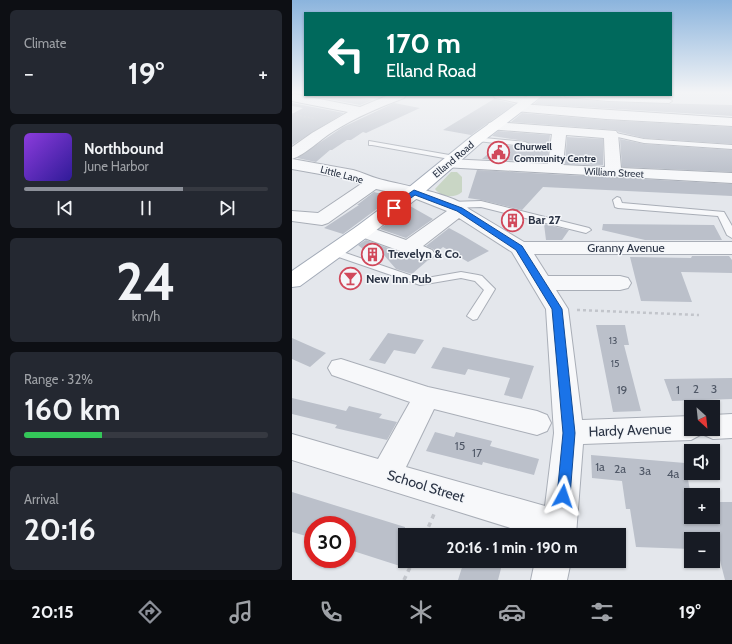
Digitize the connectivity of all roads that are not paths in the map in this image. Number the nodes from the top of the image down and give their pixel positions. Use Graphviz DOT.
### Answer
graph roads {
  1 [pos="345,120"];
  2 [pos="502,120"];
  3 [pos="716,120"];
  4 [pos="732,122"];
  5 [pos="494,126"];
  6 [pos="560,130"];
  7 [pos="611,134"];
  8 [pos="477,139"];
  9 [pos="372,143"];
  10 [pos="525,144"];
  11 [pos="732,146"];
  12 [pos="292,154"];
  13 [pos="451,161"];
  14 [pos="292,164"];
  15 [pos="556,170"];
  16 [pos="613,172"];
  17 [pos="732,178"];
  18 [pos="373,183"];
  19 [pos="414,192"];
  20 [pos="617,200"];
  21 [pos="455,207"];
  22 [pos="721,214"];
  23 [pos="732,214"];
  24 [pos="292,216"];
  25 [pos="586,230"];
  26 [pos="363,231"];
  27 [pos="732,235"];
  28 [pos="520,248"];
  29 [pos="732,248"];
  30 [pos="334,252"];
  31 [pos="292,281"];
  32 [pos="541,283"];
  33 [pos="620,283"];
  34 [pos="473,316"];
  35 [pos="341,368"];
  36 [pos="427,397"];
  37 [pos="537,423"];
  38 [pos="732,426"];
  39 [pos="720,427"];
  40 [pos="684,428"];
  41 [pos="569,433"];
  42 [pos="292,447"];
  43 [pos="386,474"];
  44 [pos="551,528"];
  45 [pos="560,528"];
  46 [pos="552,568"];
  47 [pos="549,580"];
  1 -- 12 [label="street"];
  2 -- 5 [label="main road, Elland Road"];
  3 -- 4 [label="street"];
  5 -- 6 [label="street"];
  5 -- 8 [label="main road, Elland Road"];
  6 -- 7 [label="street"];
  6 -- 15 [label="street"];
  7 -- 11 [label="lane"];
  7 -- 16 [label="street"];
  8 -- 10 [label="lane"];
  8 -- 13 [label="main road, Elland Road"];
  9 -- 13 [label="lane"];
  13 -- 15 [label="street, William Street"];
  13 -- 19 [label="main road, Elland Road"];
  14 -- 18 [label="street, Little Lane"];
  15 -- 16 [label="street, William Street"];
  16 -- 17 [label="street, William Street"];
  18 -- 19 [label="street, Little Lane"];
  18 -- 24 [label="street"];
  19 -- 21 [label="street, Little Lane"];
  19 -- 26 [label="main road, Elland Road"];
  20 -- 22 [label="lane"];
  21 -- 25 [label="lane"];
  21 -- 26 [label="street"];
  21 -- 28 [label="street, Little Lane"];
  22 -- 23 [label="lane"];
  22 -- 27 [label="lane"];
  26 -- 30 [label="main road, Elland Road"];
  28 -- 29 [label="street, Granny Avenue"];
  28 -- 32 [label="street"];
  30 -- 31 [label="main road, Elland Road"];
  30 -- 34 [label="lane"];
  32 -- 33 [label="street"];
  32 -- 41 [label="street"];
  35 -- 36 [label="street"];
  36 -- 37 [label="street"];
  36 -- 43 [label="street"];
  38 -- 39 [label="street"];
  40 -- 41 [label="street, Hardy Avenue"];
  41 -- 45 [label="street"];
  42 -- 43 [label="street, School Street"];
  43 -- 44 [label="street, School Street"];
  46 -- 47 [label="street"];
}
